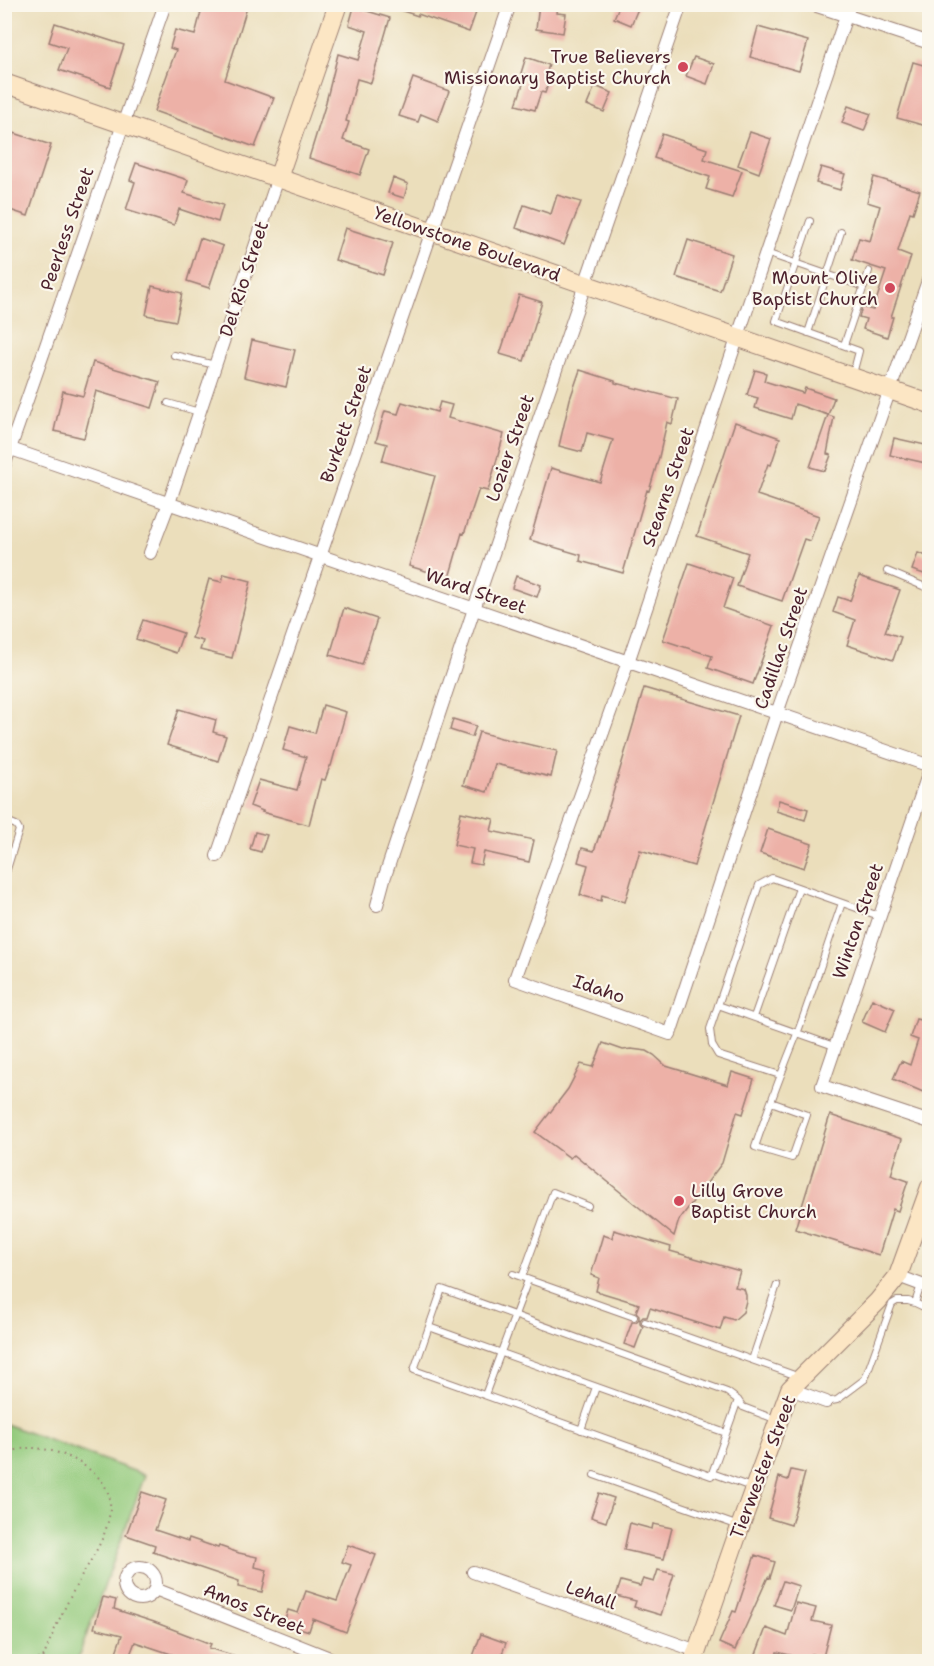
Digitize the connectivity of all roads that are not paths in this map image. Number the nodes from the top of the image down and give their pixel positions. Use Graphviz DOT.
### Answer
graph roads {
  1 [pos="165,4"];
  2 [pos="338,4"];
  3 [pos="510,4"];
  4 [pos="681,4"];
  5 [pos="811,4"];
  6 [pos="847,10"];
  7 [pos="930,44"];
  8 [pos="4,83"];
  9 [pos="122,124"];
  10 [pos="278,178"];
  11 [pos="810,221"];
  12 [pos="432,231"];
  13 [pos="841,232"];
  14 [pos="766,253"];
  15 [pos="796,263"];
  16 [pos="869,271"];
  17 [pos="827,274"];
  18 [pos="930,275"];
  19 [pos="585,285"];
  20 [pos="864,287"];
  21 [pos="808,333"];
  22 [pos="738,337"];
  23 [pos="844,345"];
  24 [pos="174,355"];
  25 [pos="215,365"];
  26 [pos="852,377"];
  27 [pos="889,390"];
  28 [pos="168,403"];
  29 [pos="930,404"];
  30 [pos="199,412"];
  31 [pos="10,449"];
  32 [pos="4,466"];
  33 [pos="169,503"];
  34 [pos="150,553"];
  35 [pos="320,556"];
  36 [pos="887,571"];
  37 [pos="930,589"];
  38 [pos="474,609"];
  39 [pos="628,662"];
  40 [pos="777,713"];
  41 [pos="930,768"];
  42 [pos="4,820"];
  43 [pos="218,856"];
  44 [pos="4,879"];
  45 [pos="799,888"];
  46 [pos="842,903"];
  47 [pos="377,905"];
  48 [pos="879,916"];
  49 [pos="515,979"];
  50 [pos="718,1005"];
  51 [pos="754,1017"];
  52 [pos="797,1033"];
  53 [pos="670,1034"];
  54 [pos="834,1046"];
  55 [pos="780,1075"];
  56 [pos="771,1102"];
  57 [pos="930,1122"];
  58 [pos="930,1187"];
  59 [pos="588,1206"];
  60 [pos="513,1274"];
  61 [pos="898,1276"];
  62 [pos="525,1278"];
  63 [pos="777,1285"];
  64 [pos="926,1286"];
  65 [pos="915,1303"];
  66 [pos="930,1310"];
  67 [pos="514,1315"];
  68 [pos="634,1317"];
  69 [pos="645,1322"];
  70 [pos="429,1327"];
  71 [pos="500,1353"];
  72 [pos="752,1360"];
  73 [pos="796,1384"];
  74 [pos="596,1387"];
  75 [pos="484,1395"];
  76 [pos="738,1400"];
  77 [pos="826,1402"];
  78 [pos="779,1421"];
  79 [pos="581,1430"];
  80 [pos="726,1433"];
  81 [pos="712,1473"];
  82 [pos="594,1475"];
  83 [pos="754,1488"];
  84 [pos="740,1527"];
  85 [pos="473,1572"];
  86 [pos="155,1589"];
  87 [pos="695,1657"];
  88 [pos="340,1662"];
  1 -- 9 [label="street, Peerless Street"];
  2 -- 10 [label="street, Del Rio Street"];
  3 -- 12 [label="street, Burkett Street"];
  4 -- 19 [label="street, Lozier Street"];
  5 -- 6 [label="street"];
  6 -- 7 [label="street"];
  6 -- 14 [label="street, Stearns Street"];
  8 -- 9 [label="street, Yellowstone Boulevard"];
  9 -- 10 [label="street, Yellowstone Boulevard"];
  9 -- 31 [label="street, Peerless Street"];
  10 -- 12 [label="street, Yellowstone Boulevard"];
  10 -- 25 [label="street, Del Rio Street"];
  11 -- 15 [label="lane"];
  12 -- 19 [label="street, Yellowstone Boulevard"];
  12 -- 35 [label="street, Burkett Street"];
  13 -- 17 [label="lane"];
  14 -- 15 [label="lane"];
  14 -- 22 [label="street, Stearns Street"];
  15 -- 17 [label="lane"];
  15 -- 21 [label="lane"];
  16 -- 20 [label="lane"];
  17 -- 20 [label="lane"];
  17 -- 21 [label="lane"];
  18 -- 27 [label="street, Cadillac Street"];
  19 -- 22 [label="street, Yellowstone Boulevard"];
  19 -- 38 [label="street, Lozier Street"];
  20 -- 23 [label="lane"];
  21 -- 23 [label="lane"];
  22 -- 26 [label="street, Yellowstone Boulevard"];
  22 -- 39 [label="street, Stearns Street"];
  23 -- 26 [label="lane"];
  24 -- 25 [label="lane"];
  25 -- 30 [label="street, Del Rio Street"];
  26 -- 27 [label="street, Yellowstone Boulevard"];
  27 -- 29 [label="street, Yellowstone Boulevard"];
  27 -- 40 [label="street, Cadillac Street"];
  28 -- 30 [label="lane"];
  30 -- 33 [label="street, Del Rio Street"];
  31 -- 32 [label="street, Peerless Street"];
  31 -- 33 [label="street, Ward Street"];
  33 -- 34 [label="street, Del Rio Street"];
  33 -- 35 [label="street, Ward Street"];
  35 -- 38 [label="street, Ward Street"];
  35 -- 43 [label="street, Burkett Street"];
  36 -- 37 [label="lane"];
  38 -- 39 [label="street, Ward Street"];
  38 -- 47 [label="street, Lozier Street"];
  39 -- 40 [label="street, Ward Street"];
  39 -- 49 [label="street, Stearns Street"];
  40 -- 41 [label="street, Ward Street"];
  40 -- 53 [label="street, Cadillac Street"];
  41 -- 48 [label="street, Winton Street"];
  42 -- 44 [label="lane"];
  45 -- 46 [label="lane"];
  45 -- 50 [label="lane"];
  45 -- 51 [label="lane"];
  46 -- 48 [label="lane"];
  46 -- 52 [label="lane"];
  48 -- 54 [label="street, Winton Street"];
  49 -- 53 [label="street, Idaho"];
  50 -- 51 [label="lane"];
  50 -- 55 [label="lane"];
  51 -- 52 [label="lane"];
  52 -- 54 [label="lane"];
  52 -- 55 [label="lane"];
  54 -- 57 [label="street, Winton Street"];
  55 -- 56 [label="lane"];
  56 -- 56 [label="lane"];
  58 -- 61 [label="street"];
  59 -- 62 [label="lane"];
  60 -- 62 [label="lane"];
  61 -- 64 [label="street"];
  61 -- 73 [label="street, Tierwester Street"];
  62 -- 67 [label="lane"];
  62 -- 68 [label="lane"];
  63 -- 72 [label="lane"];
  64 -- 65 [label="lane"];
  65 -- 66 [label="lane"];
  65 -- 77 [label="lane"];
  67 -- 70 [label="lane"];
  67 -- 71 [label="lane"];
  67 -- 76 [label="lane"];
  69 -- 72 [label="lane"];
  70 -- 71 [label="lane"];
  70 -- 75 [label="lane"];
  71 -- 74 [label="lane"];
  71 -- 75 [label="lane"];
  72 -- 73 [label="lane"];
  73 -- 77 [label="street"];
  73 -- 78 [label="street, Tierwester Street"];
  74 -- 79 [label="lane"];
  74 -- 80 [label="lane"];
  75 -- 79 [label="lane"];
  76 -- 78 [label="lane"];
  76 -- 80 [label="lane"];
  78 -- 83 [label="street, Tierwester Street"];
  79 -- 81 [label="lane"];
  80 -- 81 [label="lane"];
  81 -- 83 [label="lane"];
  82 -- 84 [label="lane"];
  83 -- 84 [label="street, Tierwester Street"];
  84 -- 87 [label="street, Tierwester Street"];
  85 -- 87 [label="street, Lehall"];
  86 -- 88 [label="street, Amos Street"];
}
